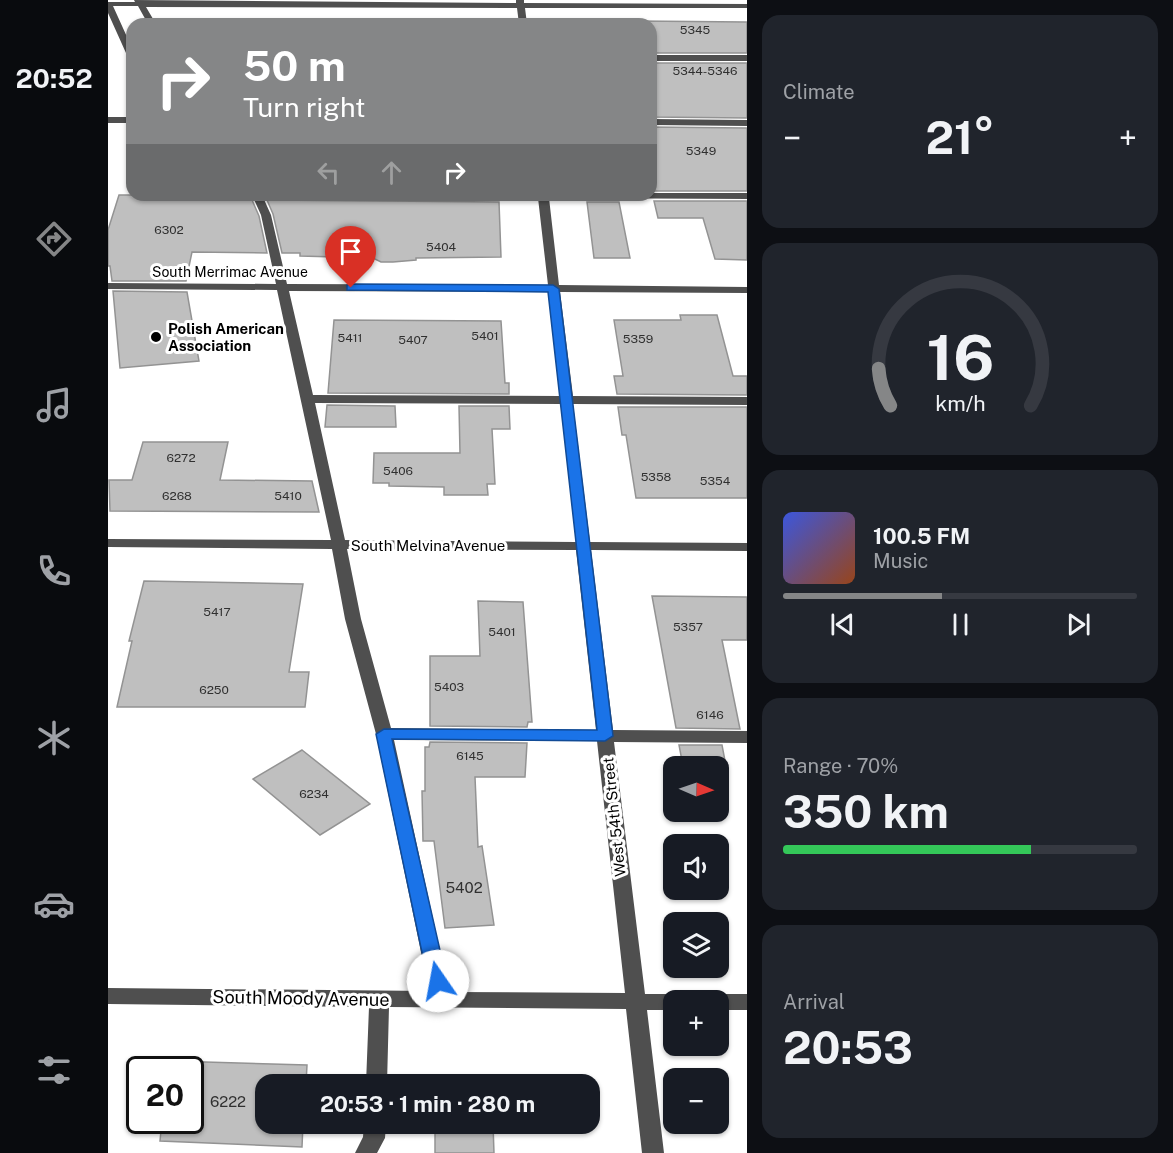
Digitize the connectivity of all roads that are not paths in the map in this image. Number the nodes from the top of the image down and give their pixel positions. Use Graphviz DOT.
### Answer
graph roads {
  1 [pos="139,2"];
  2 [pos="520,3"];
  3 [pos="108,4"];
  4 [pos="747,6"];
  5 [pos="148,18"];
  6 [pos="522,18"];
  7 [pos="126,44"];
  8 [pos="657,58"];
  9 [pos="747,58"];
  10 [pos="108,120"];
  11 [pos="126,120"];
  12 [pos="657,122"];
  13 [pos="747,123"];
  14 [pos="657,196"];
  15 [pos="747,196"];
  16 [pos="260,201"];
  17 [pos="544,201"];
  18 [pos="108,286"];
  19 [pos="282,287"];
  20 [pos="553,289"];
  21 [pos="747,290"];
  22 [pos="308,399"];
  23 [pos="566,400"];
  24 [pos="747,401"];
  25 [pos="108,543"];
  26 [pos="339,544"];
  27 [pos="582,546"];
  28 [pos="747,547"];
  29 [pos="384,734"];
  30 [pos="605,736"];
  31 [pos="747,737"];
  32 [pos="108,996"];
  33 [pos="379,999"];
  34 [pos="441,999"];
  35 [pos="636,1002"];
  36 [pos="663,1002"];
  37 [pos="729,1002"];
  38 [pos="747,1002"];
  39 [pos="376,1074"];
  40 [pos="374,1134"];
  41 [pos="366,1153"];
  42 [pos="653,1153"];
  1 -- 2 [label="street"];
  1 -- 3 [label="street"];
  1 -- 5 [label="street"];
  2 -- 4 [label="street"];
  2 -- 6 [label="street"];
  3 -- 7 [label="street"];
  8 -- 9 [label="street"];
  10 -- 11 [label="street"];
  12 -- 13 [label="street"];
  14 -- 15 [label="street"];
  16 -- 19 [label="street"];
  17 -- 20 [label="street, West 54th Street"];
  18 -- 19 [label="street, South Merrimac Avenue"];
  19 -- 20 [label="street, South Merrimac Avenue"];
  19 -- 22 [label="street"];
  20 -- 21 [label="street, South Merrimac Avenue"];
  20 -- 23 [label="street, West 54th Street"];
  22 -- 23 [label="street"];
  22 -- 26 [label="street"];
  23 -- 24 [label="street"];
  23 -- 27 [label="street, West 54th Street"];
  25 -- 26 [label="street, South Melvina Avenue"];
  26 -- 27 [label="street, South Melvina Avenue"];
  26 -- 29 [label="street"];
  27 -- 28 [label="street, South Melvina Avenue"];
  27 -- 30 [label="street, West 54th Street"];
  29 -- 30 [label="street"];
  29 -- 34 [label="street"];
  30 -- 31 [label="street"];
  30 -- 35 [label="street, West 54th Street"];
  32 -- 33 [label="street, South Moody Avenue"];
  33 -- 34 [label="street, South Moody Avenue"];
  33 -- 39 [label="street"];
  34 -- 35 [label="street, South Moody Avenue"];
  35 -- 36 [label="street, South Moody Avenue"];
  35 -- 42 [label="street, West 54th Street"];
  37 -- 38 [label="street"];
  40 -- 41 [label="street"];
}
